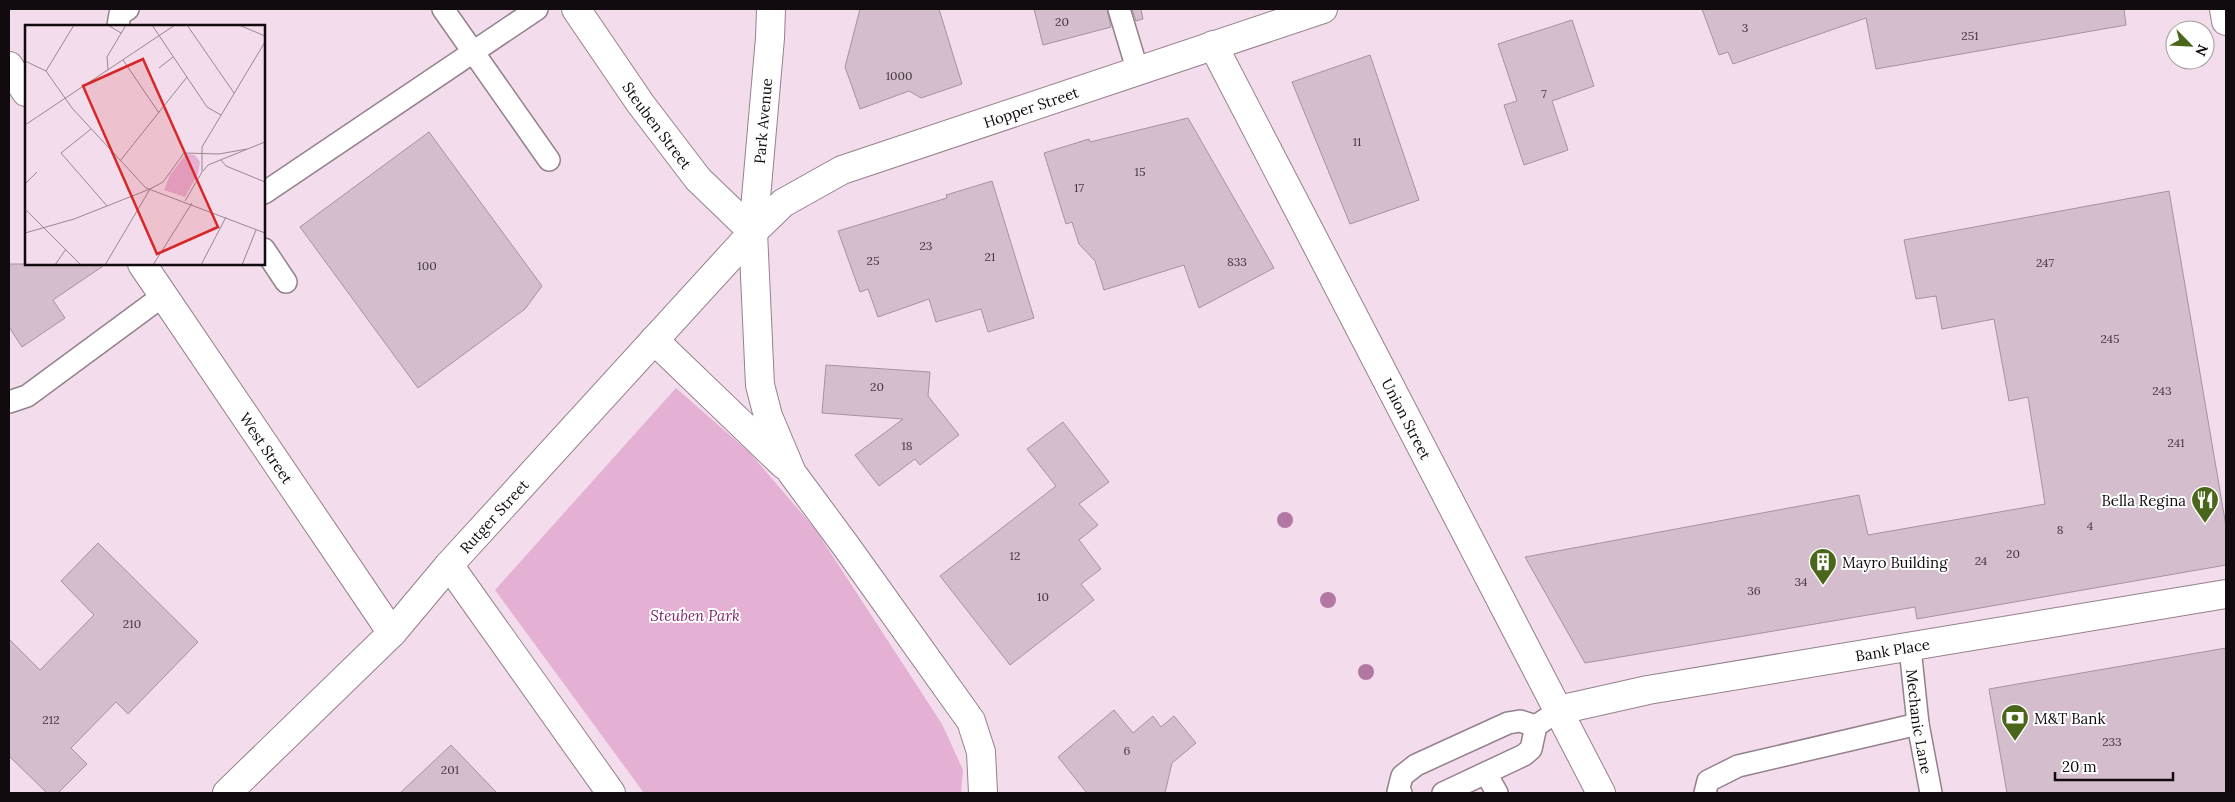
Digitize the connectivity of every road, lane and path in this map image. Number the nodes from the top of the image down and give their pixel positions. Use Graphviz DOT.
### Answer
graph roads {
  1 [pos="128,9"];
  2 [pos="444,9"];
  3 [pos="538,9"];
  4 [pos="576,9"];
  5 [pos="771,9"];
  6 [pos="1119,9"];
  7 [pos="1322,9"];
  8 [pos="2224,9"];
  9 [pos="2226,21"];
  10 [pos="118,25"];
  11 [pos="1214,45"];
  12 [pos="473,52"];
  13 [pos="9,66"];
  14 [pos="1138,72"];
  15 [pos="25,90"];
  16 [pos="550,160"];
  17 [pos="265,193"];
  18 [pos="753,232"];
  19 [pos="265,250"];
  20 [pos="150,267"];
  21 [pos="286,282"];
  22 [pos="164,296"];
  23 [pos="654,340"];
  24 [pos="9,402"];
  25 [pos="792,474"];
  26 [pos="449,565"];
  27 [pos="2226,594"];
  28 [pos="392,633"];
  29 [pos="1910,648"];
  30 [pos="1559,710"];
  31 [pos="1918,724"];
  32 [pos="1536,726"];
  33 [pos="1486,773"];
  34 [pos="227,793"];
  35 [pos="611,793"];
  36 [pos="983,793"];
  37 [pos="1398,793"];
  38 [pos="1443,793"];
  39 [pos="1497,793"];
  40 [pos="1600,793"];
  41 [pos="1705,793"];
  42 [pos="1931,793"];
  1 -- 10 [label="lane"];
  2 -- 12 [label="lane"];
  3 -- 12 [label="lane"];
  4 -- 18 [label="street, Steuben Street"];
  5 -- 18 [label="street, Park Avenue"];
  6 -- 14 [label="lane"];
  7 -- 11 [label="street, Hopper Street"];
  8 -- 9 [label="street"];
  11 -- 14 [label="street, Hopper Street"];
  11 -- 30 [label="street, Union Street"];
  12 -- 16 [label="lane"];
  12 -- 17 [label="lane"];
  13 -- 15 [label="street"];
  14 -- 18 [label="street, Hopper Street"];
  18 -- 23 [label="street, Rutger Street"];
  18 -- 25 [label="street"];
  19 -- 21 [label="lane"];
  20 -- 22 [label="street, West Street"];
  22 -- 24 [label="lane"];
  22 -- 28 [label="street, West Street"];
  23 -- 25 [label="street"];
  23 -- 26 [label="street, Rutger Street"];
  25 -- 36 [label="street"];
  26 -- 28 [label="street, Rutger Street"];
  26 -- 35 [label="street"];
  27 -- 29 [label="street, Bank Place"];
  28 -- 34 [label="street, Rutger Street"];
  29 -- 30 [label="street, Bank Place"];
  29 -- 31 [label="lane, Mechanic Lane"];
  30 -- 32 [label="lane"];
  30 -- 40 [label="street, Union Street"];
  31 -- 41 [label="lane"];
  31 -- 42 [label="lane, Mechanic Lane"];
  32 -- 33 [label="lane"];
  32 -- 37 [label="lane"];
  33 -- 38 [label="lane"];
  33 -- 39 [label="lane"];
}
